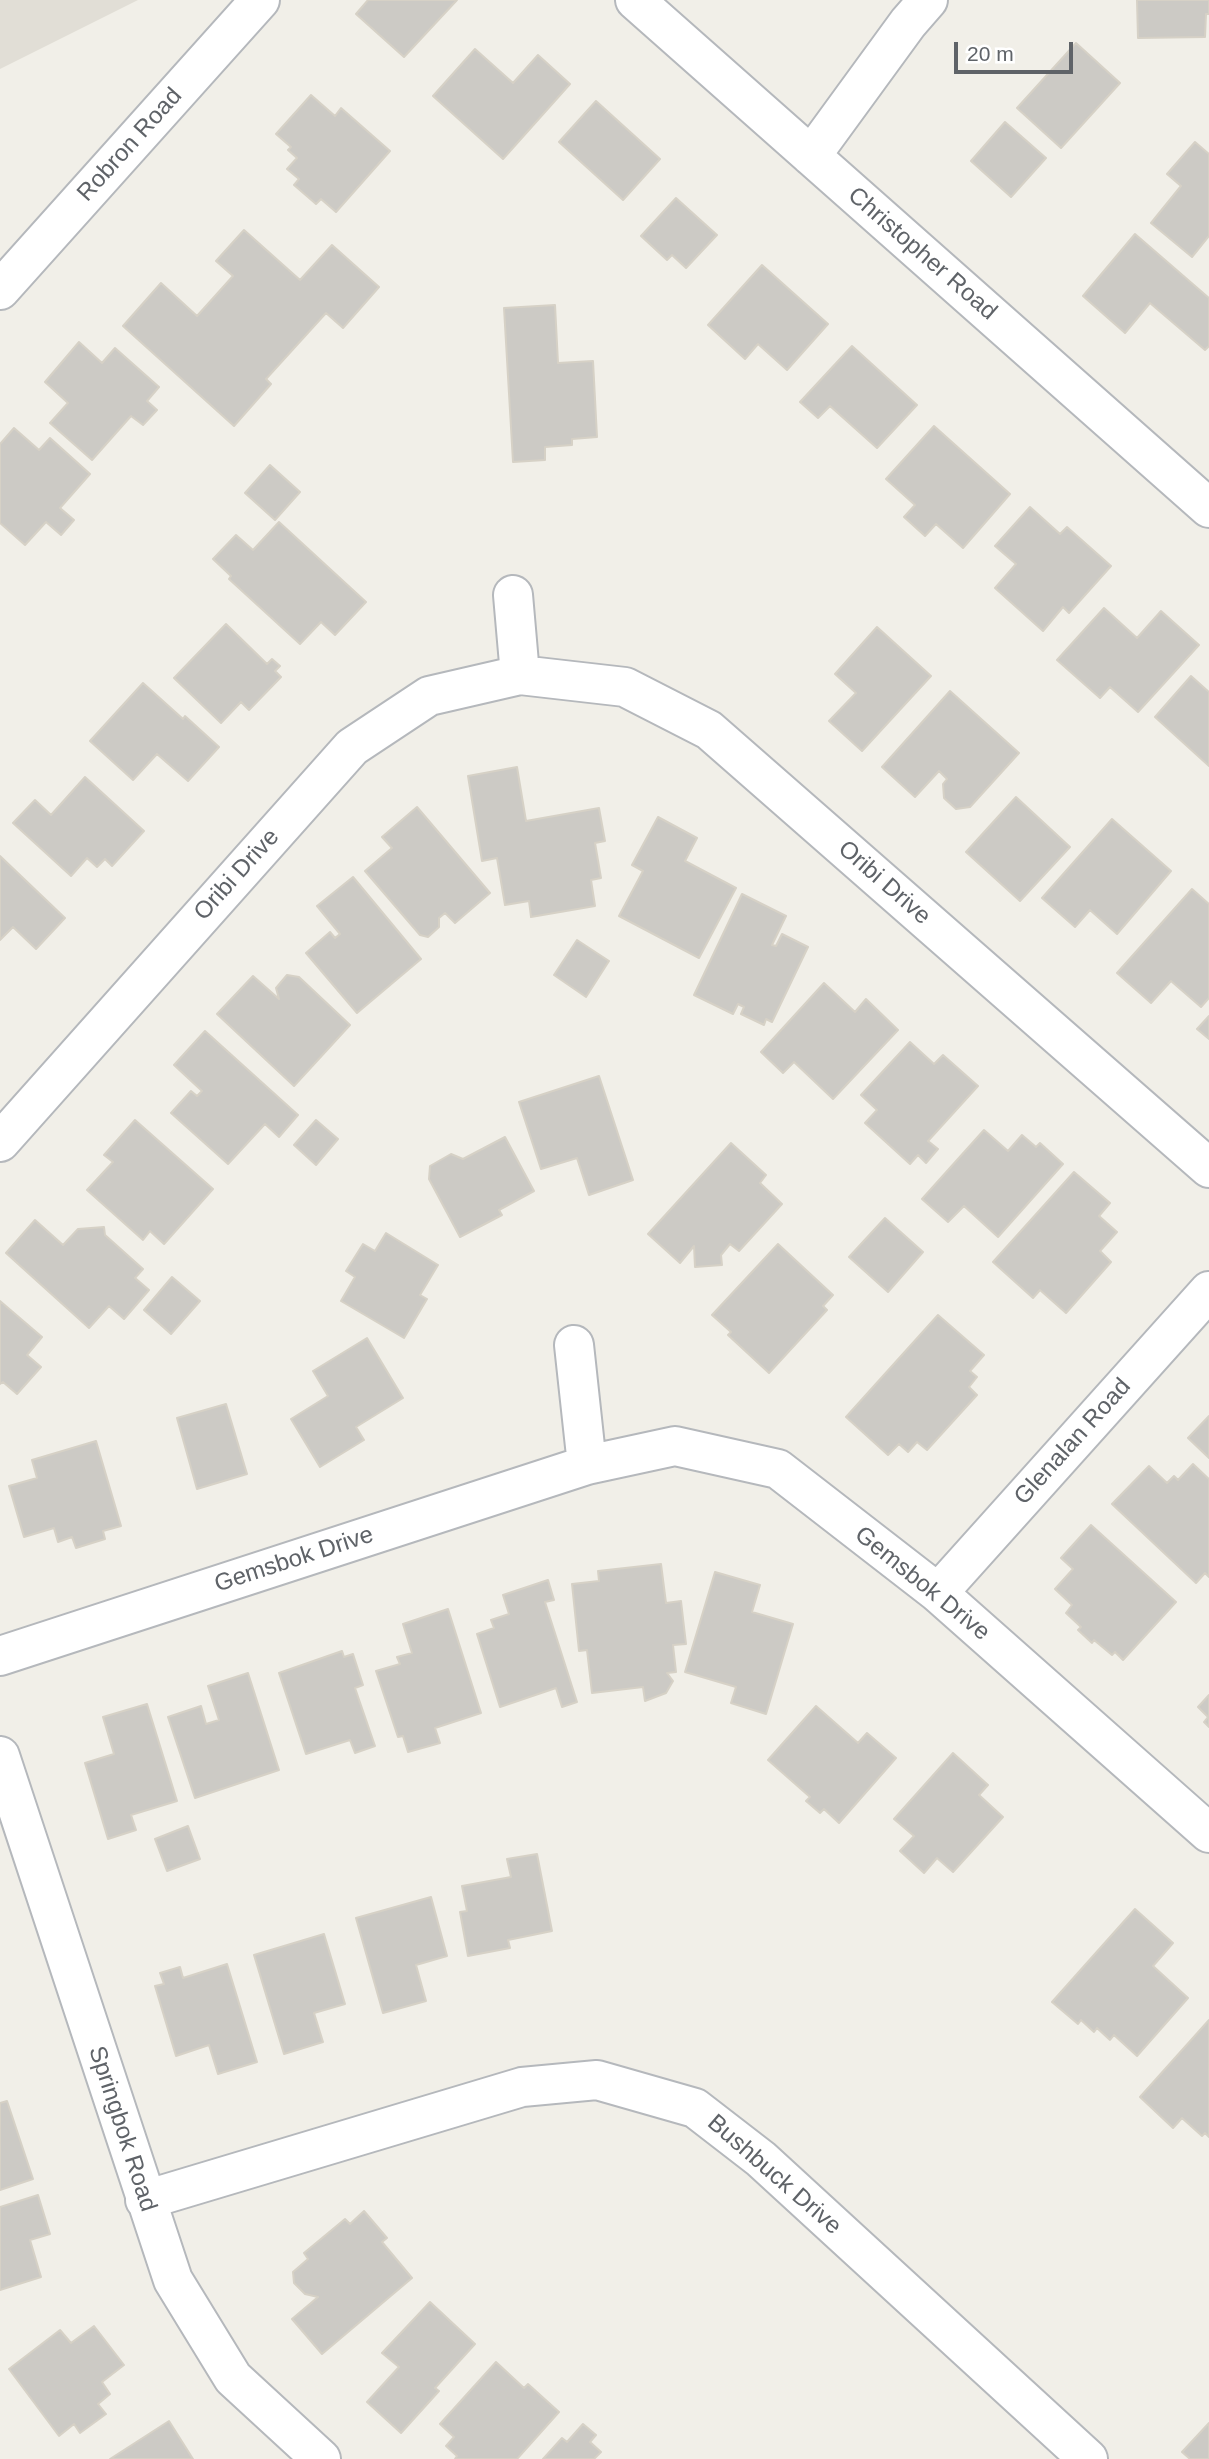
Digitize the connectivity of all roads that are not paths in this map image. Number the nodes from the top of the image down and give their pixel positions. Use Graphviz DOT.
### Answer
graph roads {
  1 [pos="260,0"];
  2 [pos="635,0"];
  3 [pos="928,0"];
  4 [pos="811,156"];
  5 [pos="0,290"];
  6 [pos="1205,496"];
  7 [pos="513,595"];
  8 [pos="520,675"];
  9 [pos="0,1142"];
  10 [pos="1209,1168"];
  11 [pos="1209,1291"];
  12 [pos="574,1345"];
  13 [pos="587,1465"];
  14 [pos="938,1593"];
  15 [pos="0,1656"];
  16 [pos="0,1756"];
  17 [pos="1209,1833"];
  18 [pos="145,2200"];
  19 [pos="321,2459"];
  20 [pos="1088,2459"];
  1 -- 5 [label="street, Robron Road"];
  2 -- 4 [label="street, Christopher Road"];
  3 -- 4 [label="street"];
  4 -- 6 [label="street, Christopher Road"];
  7 -- 8 [label="street"];
  8 -- 9 [label="street, Oribi Drive"];
  8 -- 10 [label="street, Oribi Drive"];
  11 -- 14 [label="street, Glenalan Road"];
  12 -- 13 [label="street"];
  13 -- 14 [label="street, Gemsbok Drive"];
  13 -- 15 [label="street, Gemsbok Drive"];
  14 -- 17 [label="street, Gemsbok Drive"];
  16 -- 18 [label="street, Springbok Road"];
  18 -- 19 [label="street, Springbok Road"];
  18 -- 20 [label="street, Bushbuck Drive"];
}
